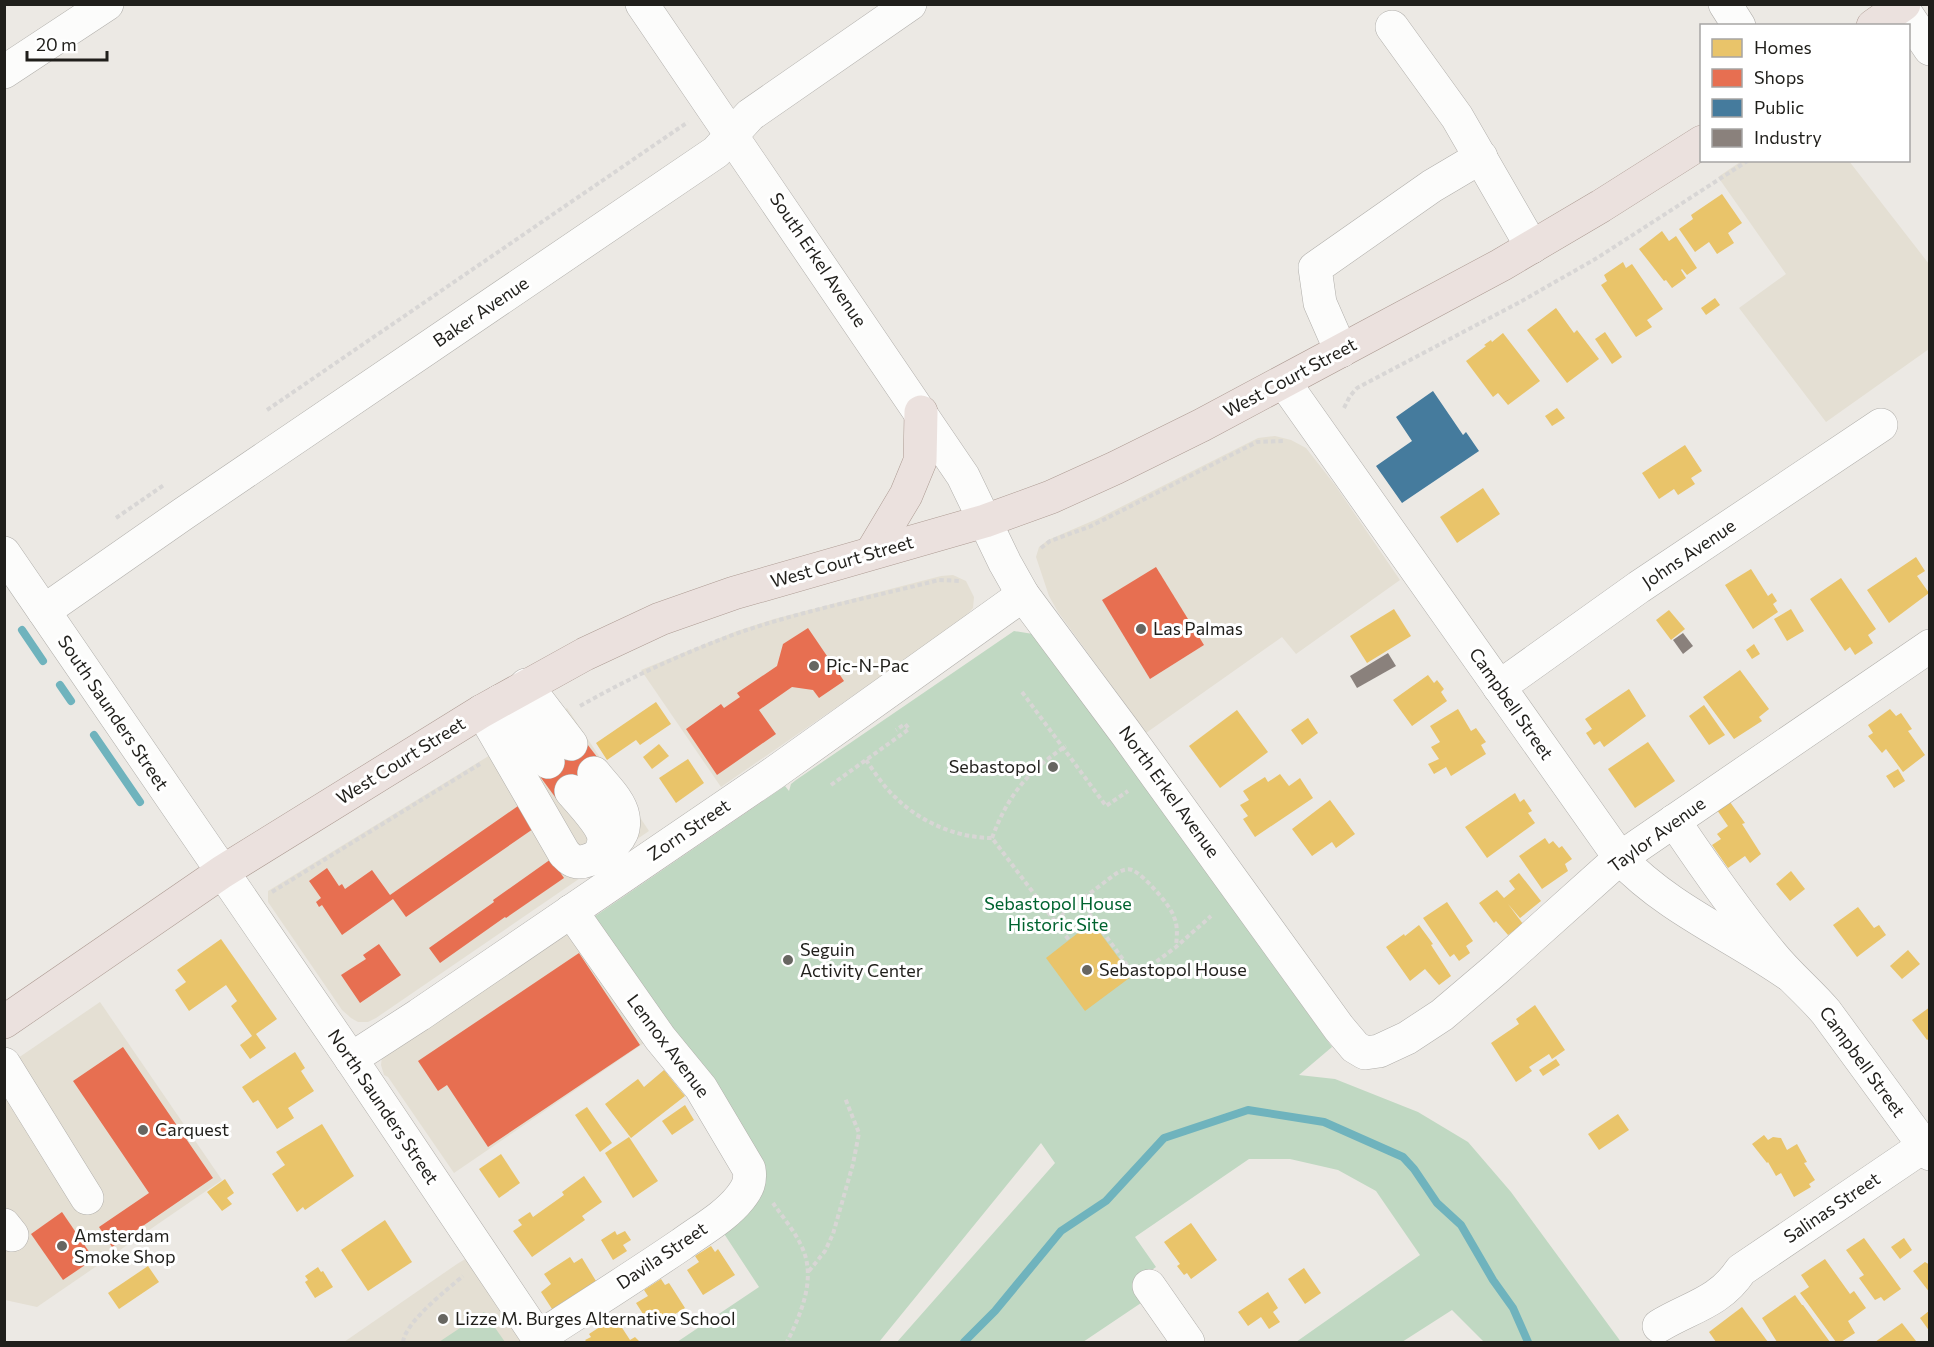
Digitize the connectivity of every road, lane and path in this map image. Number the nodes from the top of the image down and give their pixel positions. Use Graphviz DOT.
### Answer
graph roads {
  1 [pos="107,4"];
  2 [pos="642,4"];
  3 [pos="910,4"];
  4 [pos="1725,4"];
  5 [pos="1902,5"];
  6 [pos="1738,24"];
  7 [pos="1876,24"];
  8 [pos="1392,27"];
  9 [pos="1929,49"];
  10 [pos="4,72"];
  11 [pos="711,106"];
  12 [pos="732,135"];
  13 [pos="1700,143"];
  14 [pos="1481,157"];
  15 [pos="1746,162"];
  16 [pos="1532,247"];
  17 [pos="1341,351"];
  18 [pos="1284,382"];
  19 [pos="1344,408"];
  20 [pos="267,410"];
  21 [pos="921,412"];
  22 [pos="1881,425"];
  23 [pos="1284,441"];
  24 [pos="164,485"];
  25 [pos="116,518"];
  26 [pos="985,521"];
  27 [pos="1041,548"];
  28 [pos="872,552"];
  29 [pos="4,553"];
  30 [pos="961,581"];
  31 [pos="1023,595"];
  32 [pos="44,611"];
  33 [pos="1929,646"];
  34 [pos="1499,687"];
  35 [pos="1022,692"];
  36 [pos="502,699"];
  37 [pos="896,730"];
  38 [pos="558,742"];
  39 [pos="1065,747"];
  40 [pos="504,749"];
  41 [pos="866,760"];
  42 [pos="583,782"];
  43 [pos="831,785"];
  44 [pos="1128,791"];
  45 [pos="1674,821"];
  46 [pos="992,838"];
  47 [pos="1620,858"];
  48 [pos="222,872"];
  49 [pos="269,898"];
  50 [pos="1080,901"];
  51 [pos="571,911"];
  52 [pos="1211,916"];
  53 [pos="1056,922"];
  54 [pos="1069,940"];
  55 [pos="1176,947"];
  56 [pos="1788,974"];
  57 [pos="4,1022"];
  58 [pos="1365,1053"];
  59 [pos="351,1059"];
  60 [pos="4,1064"];
  61 [pos="845,1098"];
  62 [pos="1927,1150"];
  63 [pos="748,1178"];
  64 [pos="87,1198"];
  65 [pos="487,1261"];
  66 [pos="808,1272"];
  67 [pos="1149,1286"];
  68 [pos="1670,1320"];
  69 [pos="540,1340"];
  70 [pos="403,1342"];
  71 [pos="787,1342"];
  72 [pos="1188,1342"];
  1 -- 10 [label="street"];
  2 -- 11 [label="street, South Erkel Avenue"];
  3 -- 12 [label="street, Baker Avenue"];
  4 -- 6 [label="street"];
  5 -- 7 [label="main road"];
  5 -- 9 [label="street"];
  8 -- 14 [label="street"];
  11 -- 12 [label="street, South Erkel Avenue"];
  11 -- 20 [label="path"];
  12 -- 21 [label="street, South Erkel Avenue"];
  12 -- 32 [label="street, Baker Avenue"];
  13 -- 16 [label="main road, West Court Street"];
  14 -- 16 [label="street"];
  14 -- 17 [label="street"];
  15 -- 19 [label="path"];
  16 -- 17 [label="main road, West Court Street"];
  17 -- 18 [label="main road, West Court Street"];
  18 -- 26 [label="main road, West Court Street"];
  18 -- 34 [label="street, Campbell Street"];
  21 -- 26 [label="street, South Erkel Avenue"];
  21 -- 28 [label="main road"];
  22 -- 34 [label="street, Johns Avenue"];
  23 -- 27 [label="path"];
  24 -- 25 [label="path"];
  26 -- 28 [label="main road, West Court Street"];
  26 -- 31 [label="street, North Erkel Avenue"];
  28 -- 36 [label="main road, West Court Street"];
  29 -- 32 [label="street, South Saunders Street"];
  30 -- 38 [label="path"];
  31 -- 51 [label="street, Zorn Street"];
  31 -- 58 [label="street, North Erkel Avenue"];
  32 -- 48 [label="street, South Saunders Street"];
  33 -- 45 [label="street, Taylor Avenue"];
  34 -- 47 [label="street, Campbell Street"];
  35 -- 39 [label="path"];
  36 -- 38 [label="street"];
  36 -- 40 [label="street"];
  36 -- 48 [label="main road, West Court Street"];
  37 -- 41 [label="path"];
  39 -- 44 [label="path"];
  39 -- 46 [label="path"];
  40 -- 42 [label="street"];
  40 -- 49 [label="path"];
  41 -- 43 [label="path"];
  41 -- 46 [label="path"];
  45 -- 47 [label="street, Taylor Avenue"];
  45 -- 56 [label="street, Campbell Street"];
  46 -- 53 [label="path"];
  47 -- 56 [label="street, Campbell Street"];
  47 -- 58 [label="street, Taylor Avenue"];
  48 -- 57 [label="main road, West Court Street"];
  48 -- 59 [label="street, North Saunders Street"];
  50 -- 53 [label="path"];
  50 -- 55 [label="path"];
  50 -- 55 [label="path"];
  51 -- 59 [label="street, Zorn Street"];
  51 -- 63 [label="street, Lennox Avenue"];
  52 -- 55 [label="path"];
  53 -- 54 [label="path"];
  56 -- 62 [label="street, Campbell Street"];
  59 -- 65 [label="street, North Saunders Street"];
  60 -- 64 [label="street"];
  61 -- 66 [label="path"];
  62 -- 68 [label="street, Salinas Street"];
  63 -- 66 [label="path"];
  63 -- 69 [label="street, Davila Street"];
  65 -- 69 [label="street, North Saunders Street"];
  65 -- 70 [label="path"];
  66 -- 71 [label="path"];
  67 -- 72 [label="street"];
}
